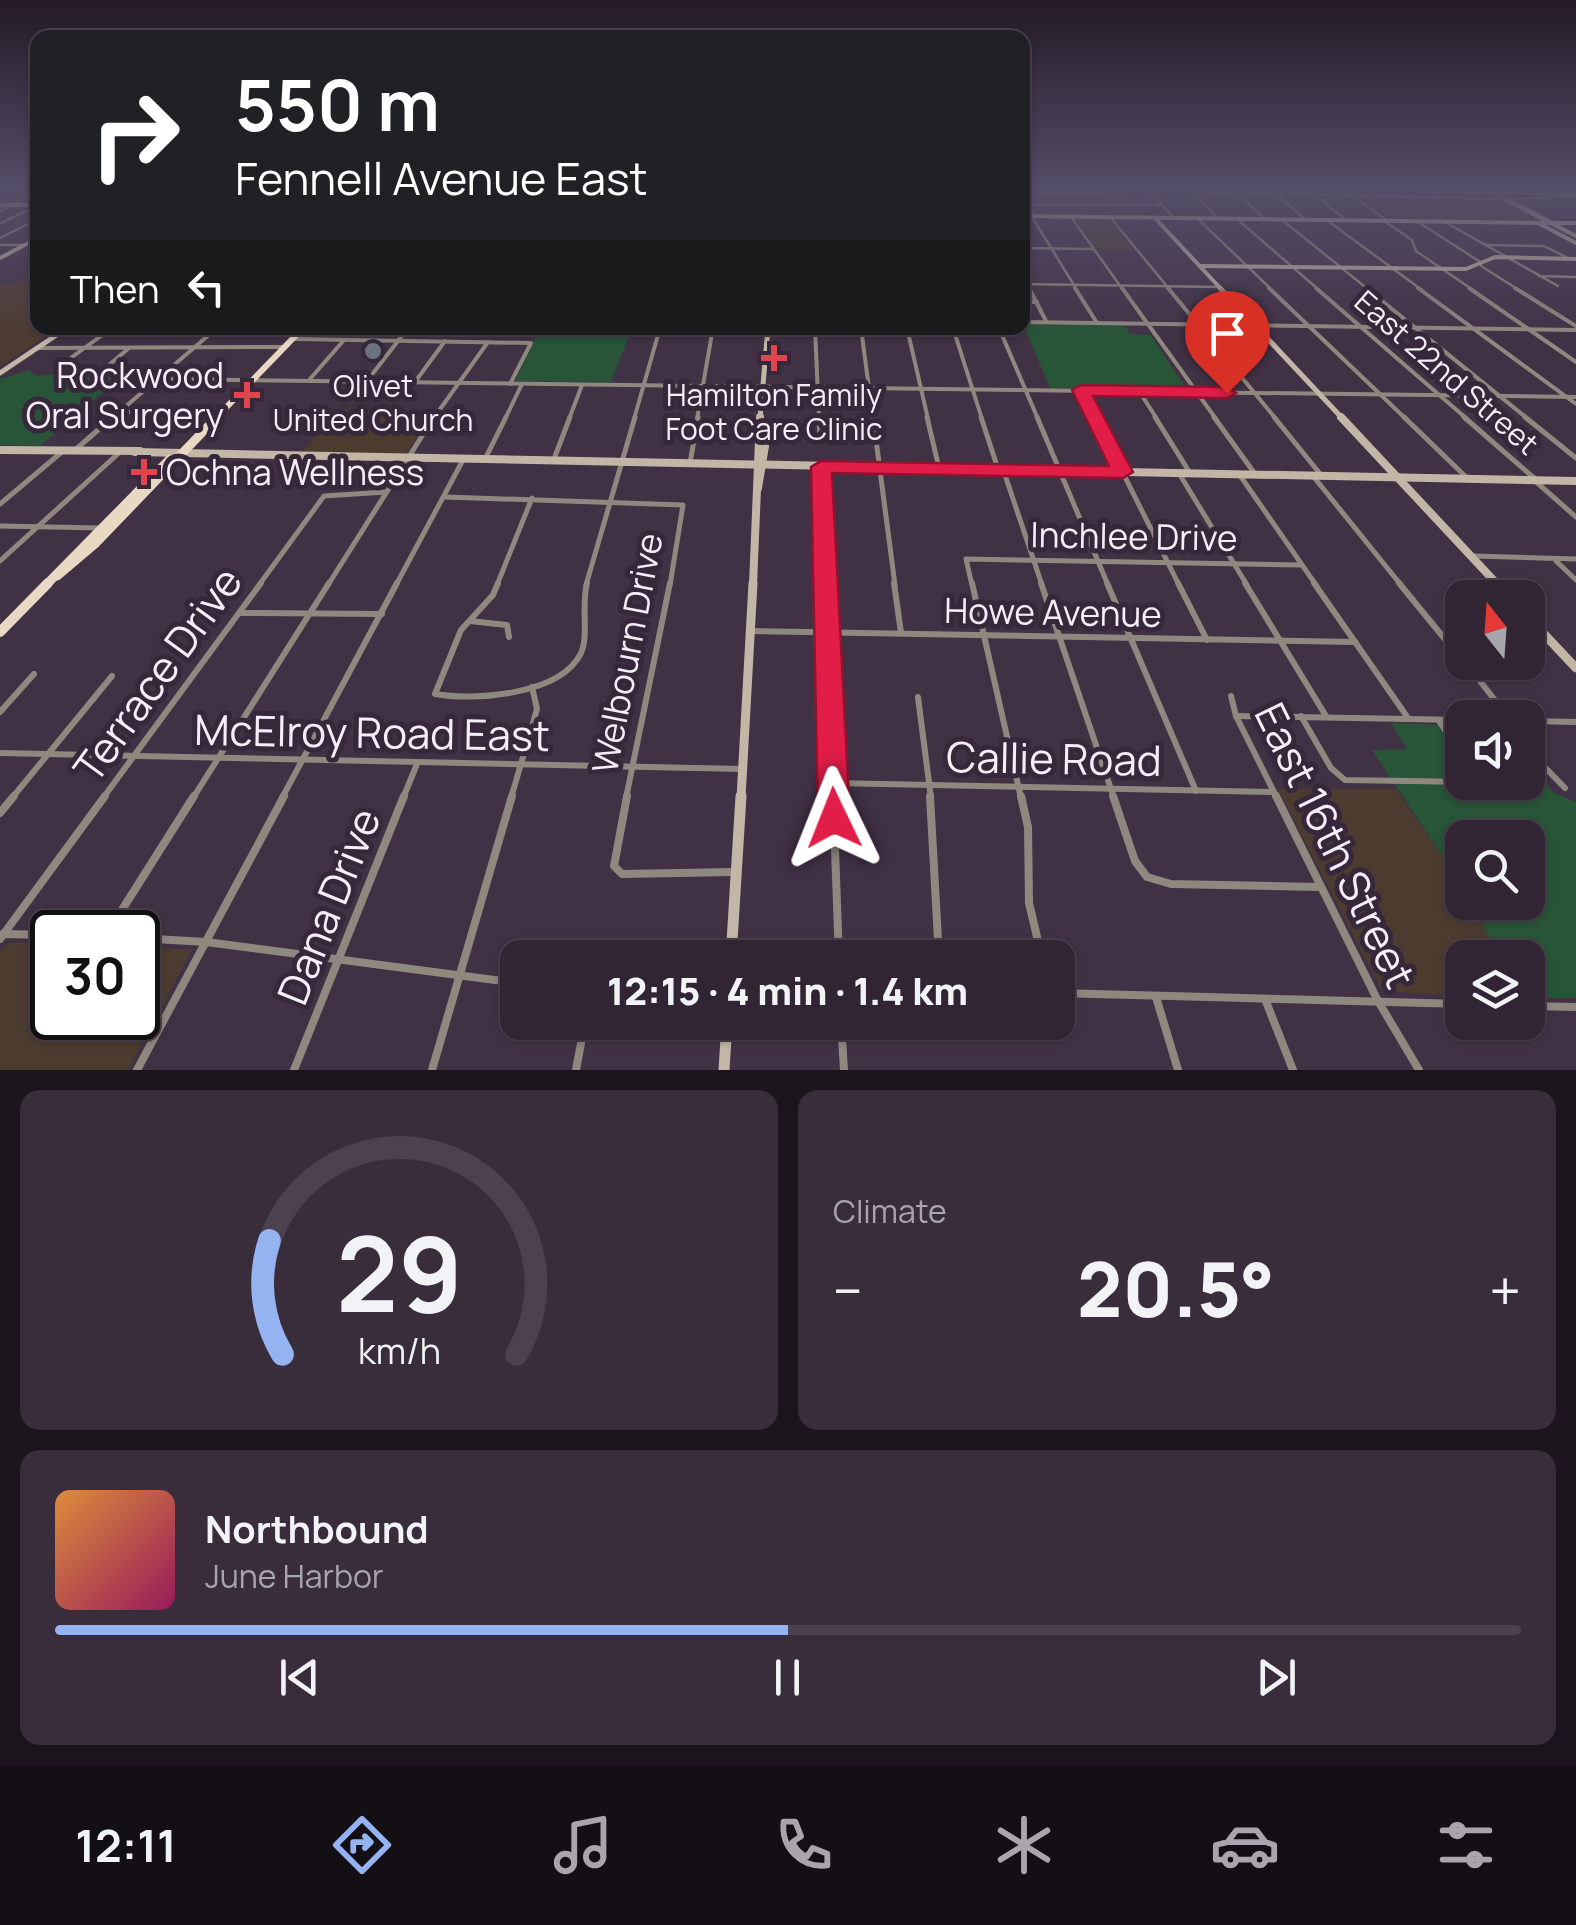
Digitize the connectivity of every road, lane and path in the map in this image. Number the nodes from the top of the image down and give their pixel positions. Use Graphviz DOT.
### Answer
graph roads {
  1 [pos="1045,238"];
  2 [pos="1086,238"];
  3 [pos="1126,238"];
  4 [pos="1174,238"];
  5 [pos="1217,238"];
  6 [pos="1259,238"];
  7 [pos="1304,238"];
  8 [pos="1352,238"];
  9 [pos="1410,238"];
  10 [pos="1442,238"];
  11 [pos="1471,238"];
  12 [pos="30,242"];
  13 [pos="0,245"];
  14 [pos="24,245"];
  15 [pos="1483,245"];
  16 [pos="1030,248"];
  17 [pos="1051,248"];
  18 [pos="1094,249"];
  19 [pos="0,258"];
  20 [pos="1504,258"];
  21 [pos="1573,259"];
  22 [pos="1482,264"];
  23 [pos="1200,266"];
  24 [pos="1247,267"];
  25 [pos="1293,268"];
  26 [pos="1341,268"];
  27 [pos="1392,268"];
  28 [pos="1441,268"];
  29 [pos="1536,276"];
  30 [pos="1576,277"];
  31 [pos="1030,284"];
  32 [pos="1074,285"];
  33 [pos="1119,286"];
  34 [pos="1166,286"];
  35 [pos="1558,286"];
  36 [pos="1219,287"];
  37 [pos="1030,292"];
  38 [pos="1030,302"];
  39 [pos="1037,302"];
  40 [pos="1030,322"];
  41 [pos="1046,322"];
  42 [pos="1097,323"];
  43 [pos="1147,324"];
  44 [pos="1197,324"];
  45 [pos="1255,325"];
  46 [pos="1309,326"];
  47 [pos="1362,328"];
  48 [pos="1576,328"];
  49 [pos="1416,329"];
  50 [pos="1475,330"];
  51 [pos="1530,330"];
  52 [pos="56,335"];
  53 [pos="103,335"];
  54 [pos="208,335"];
  55 [pos="296,335"];
  56 [pos="402,335"];
  57 [pos="658,335"];
  58 [pos="712,335"];
  59 [pos="768,335"];
  60 [pos="815,335"];
  61 [pos="863,335"];
  62 [pos="909,335"];
  63 [pos="956,335"];
  64 [pos="1002,335"];
  65 [pos="292,339"];
  66 [pos="345,339"];
  67 [pos="398,340"];
  68 [pos="445,341"];
  69 [pos="488,342"];
  70 [pos="37,348"];
  71 [pos="85,348"];
  72 [pos="129,348"];
  73 [pos="193,348"];
  74 [pos="283,348"];
  75 [pos="1576,362"];
  76 [pos="109,365"];
  77 [pos="60,366"];
  78 [pos="0,373"];
  79 [pos="159,378"];
  80 [pos="253,378"];
  81 [pos="310,379"];
  82 [pos="366,380"];
  83 [pos="414,382"];
  84 [pos="460,383"];
  85 [pos="510,384"];
  86 [pos="522,384"];
  87 [pos="583,384"];
  88 [pos="644,385"];
  89 [pos="704,386"];
  90 [pos="764,386"];
  91 [pos="818,387"];
  92 [pos="869,388"];
  93 [pos="921,388"];
  94 [pos="973,389"];
  95 [pos="1025,390"];
  96 [pos="1081,390"];
  97 [pos="1138,391"];
  98 [pos="1195,392"];
  99 [pos="1254,393"];
  100 [pos="1320,395"];
  101 [pos="1381,396"];
  102 [pos="1440,396"];
  103 [pos="1500,396"];
  104 [pos="1566,396"];
  105 [pos="1576,397"];
  106 [pos="1576,404"];
  107 [pos="119,412"];
  108 [pos="220,412"];
  109 [pos="820,440"];
  110 [pos="64,451"];
  111 [pos="74,451"];
  112 [pos="3,452"];
  113 [pos="120,452"];
  114 [pos="181,453"];
  115 [pos="1576,458"];
  116 [pos="408,459"];
  117 [pos="463,460"];
  118 [pos="485,460"];
  119 [pos="553,462"];
  120 [pos="622,462"];
  121 [pos="690,464"];
  122 [pos="759,465"];
  123 [pos="821,467"];
  124 [pos="879,468"];
  125 [pos="940,468"];
  126 [pos="1001,470"];
  127 [pos="1061,471"];
  128 [pos="1123,472"];
  129 [pos="1179,473"];
  130 [pos="1190,473"];
  131 [pos="1239,474"];
  132 [pos="1255,474"];
  133 [pos="1317,475"];
  134 [pos="1397,477"];
  135 [pos="1467,478"];
  136 [pos="1535,480"];
  137 [pos="1576,481"];
  138 [pos="388,492"];
  139 [pos="445,497"];
  140 [pos="532,498"];
  141 [pos="612,500"];
  142 [pos="0,504"];
  143 [pos="1576,517"];
  144 [pos="0,526"];
  145 [pos="38,527"];
  146 [pos="101,528"];
  147 [pos="1471,556"];
  148 [pos="1553,558"];
  149 [pos="1032,559"];
  150 [pos="1576,559"];
  151 [pos="1099,560"];
  152 [pos="0,561"];
  153 [pos="1166,562"];
  154 [pos="1233,563"];
  155 [pos="1301,565"];
  156 [pos="57,576"];
  157 [pos="1493,580"];
  158 [pos="1576,580"];
  159 [pos="240,613"];
  160 [pos="312,613"];
  161 [pos="382,614"];
  162 [pos="470,622"];
  163 [pos="3,626"];
  164 [pos="750,630"];
  165 [pos="827,632"];
  166 [pos="902,633"];
  167 [pos="1545,634"];
  168 [pos="982,636"];
  169 [pos="509,637"];
  170 [pos="1057,637"];
  171 [pos="1445,637"];
  172 [pos="1130,638"];
  173 [pos="1206,640"];
  174 [pos="1281,641"];
  175 [pos="1355,642"];
  176 [pos="1576,668"];
  177 [pos="34,674"];
  178 [pos="112,676"];
  179 [pos="1479,680"];
  180 [pos="532,687"];
  181 [pos="1231,696"];
  182 [pos="918,698"];
  183 [pos="1495,700"];
  184 [pos="0,712"];
  185 [pos="1236,716"];
  186 [pos="1301,716"];
  187 [pos="1326,716"];
  188 [pos="1408,718"];
  189 [pos="1437,719"];
  190 [pos="1445,719"];
  191 [pos="1545,721"];
  192 [pos="1576,722"];
  193 [pos="1445,731"];
  194 [pos="0,753"];
  195 [pos="48,755"];
  196 [pos="132,758"];
  197 [pos="216,760"];
  198 [pos="302,762"];
  199 [pos="417,764"];
  200 [pos="521,764"];
  201 [pos="632,766"];
  202 [pos="1545,767"];
  203 [pos="744,769"];
  204 [pos="1445,782"];
  205 [pos="832,783"];
  206 [pos="930,785"];
  207 [pos="1017,787"];
  208 [pos="1565,788"];
  209 [pos="1111,790"];
  210 [pos="1196,791"];
  211 [pos="1274,792"];
  212 [pos="0,813"];
  213 [pos="735,872"];
  214 [pos="1322,886"];
  215 [pos="122,910"];
  216 [pos="30,935"];
  217 [pos="1,936"];
  218 [pos="160,939"];
  219 [pos="732,940"];
  220 [pos="838,940"];
  221 [pos="938,940"];
  222 [pos="1038,940"];
  223 [pos="206,942"];
  224 [pos="337,961"];
  225 [pos="458,977"];
  226 [pos="500,981"];
  227 [pos="1075,993"];
  228 [pos="1156,996"];
  229 [pos="1265,999"];
  230 [pos="1378,1001"];
  231 [pos="1445,1003"];
  232 [pos="1545,1007"];
  233 [pos="1576,1008"];
  234 [pos="582,1040"];
  235 [pos="726,1040"];
  236 [pos="843,1040"];
  237 [pos="137,1070"];
  238 [pos="294,1070"];
  239 [pos="432,1070"];
  240 [pos="576,1070"];
  241 [pos="724,1070"];
  242 [pos="844,1070"];
  243 [pos="1178,1070"];
  244 [pos="1293,1070"];
  245 [pos="1419,1070"];
  1 -- 17 [label="street"];
  2 -- 18 [label="street"];
  3 -- 34 [label="street"];
  4 -- 23 [label="main road"];
  5 -- 24 [label="street"];
  6 -- 25 [label="street, East 22nd Street"];
  7 -- 26 [label="street"];
  8 -- 27 [label="street"];
  9 -- 28 [label="street"];
  10 -- 22 [label="street"];
  11 -- 15 [label="street"];
  12 -- 14 [label="main road"];
  13 -- 14 [label="street"];
  14 -- 19 [label="main road"];
  15 -- 20 [label="street"];
  15 -- 21 [label="street"];
  16 -- 17 [label="street"];
  17 -- 18 [label="street"];
  17 -- 32 [label="street"];
  18 -- 33 [label="street"];
  20 -- 21 [label="main road"];
  20 -- 22 [label="main road"];
  20 -- 29 [label="street"];
  22 -- 28 [label="main road"];
  22 -- 48 [label="street"];
  23 -- 24 [label="main road"];
  23 -- 36 [label="main road"];
  24 -- 25 [label="main road"];
  24 -- 46 [label="street"];
  25 -- 26 [label="main road"];
  25 -- 47 [label="street, East 22nd Street"];
  26 -- 27 [label="main road"];
  26 -- 49 [label="street"];
  27 -- 28 [label="main road"];
  27 -- 50 [label="street"];
  28 -- 51 [label="street"];
  29 -- 30 [label="street"];
  29 -- 35 [label="street"];
  31 -- 32 [label="street"];
  32 -- 33 [label="street"];
  32 -- 42 [label="street"];
  33 -- 34 [label="street"];
  33 -- 43 [label="street"];
  34 -- 36 [label="street"];
  34 -- 44 [label="street"];
  36 -- 45 [label="main road"];
  37 -- 39 [label="street"];
  38 -- 39 [label="street"];
  39 -- 41 [label="street"];
  40 -- 41 [label="street"];
  41 -- 42 [label="street"];
  42 -- 43 [label="street"];
  43 -- 44 [label="street"];
  43 -- 98 [label="street"];
  44 -- 45 [label="street"];
  44 -- 99 [label="street"];
  45 -- 46 [label="street"];
  45 -- 100 [label="main road"];
  46 -- 47 [label="street"];
  46 -- 101 [label="street"];
  47 -- 49 [label="street"];
  47 -- 102 [label="street, East 22nd Street"];
  48 -- 51 [label="street"];
  49 -- 50 [label="street"];
  49 -- 103 [label="street"];
  50 -- 51 [label="street"];
  50 -- 104 [label="street"];
  51 -- 75 [label="street"];
  52 -- 70 [label="main road"];
  53 -- 71 [label="street"];
  54 -- 73 [label="street"];
  55 -- 65 [label="main road"];
  56 -- 67 [label="street"];
  57 -- 88 [label="street"];
  58 -- 89 [label="street"];
  59 -- 90 [label="main road"];
  60 -- 91 [label="street"];
  61 -- 92 [label="street"];
  62 -- 93 [label="street"];
  63 -- 94 [label="street"];
  64 -- 95 [label="street"];
  65 -- 66 [label="street"];
  65 -- 74 [label="main road"];
  66 -- 67 [label="street"];
  66 -- 81 [label="street"];
  67 -- 68 [label="street"];
  67 -- 82 [label="street"];
  68 -- 69 [label="street"];
  68 -- 83 [label="street"];
  69 -- 84 [label="street"];
  69 -- 85 [label="street"];
  70 -- 71 [label="street"];
  70 -- 78 [label="main road"];
  71 -- 72 [label="street"];
  71 -- 77 [label="street"];
  72 -- 73 [label="street"];
  72 -- 76 [label="street"];
  73 -- 74 [label="street"];
  73 -- 79 [label="street"];
  74 -- 80 [label="main road"];
  79 -- 80 [label="street"];
  79 -- 107 [label="street"];
  80 -- 81 [label="street"];
  80 -- 108 [label="main road"];
  81 -- 82 [label="street"];
  82 -- 83 [label="street"];
  83 -- 84 [label="street"];
  84 -- 85 [label="street"];
  84 -- 116 [label="street"];
  85 -- 86 [label="street"];
  86 -- 87 [label="street"];
  86 -- 118 [label="street"];
  87 -- 88 [label="street"];
  87 -- 119 [label="street"];
  88 -- 89 [label="street"];
  88 -- 120 [label="street"];
  89 -- 90 [label="street"];
  89 -- 121 [label="street"];
  90 -- 91 [label="street"];
  90 -- 122 [label="main road"];
  91 -- 92 [label="street"];
  91 -- 109 [label="street"];
  92 -- 93 [label="street"];
  92 -- 124 [label="street"];
  93 -- 94 [label="street"];
  93 -- 125 [label="street"];
  94 -- 95 [label="street"];
  94 -- 126 [label="street"];
  95 -- 96 [label="street"];
  95 -- 127 [label="street"];
  96 -- 97 [label="street"];
  96 -- 128 [label="street"];
  97 -- 98 [label="street"];
  97 -- 130 [label="street"];
  98 -- 99 [label="street"];
  98 -- 132 [label="street"];
  99 -- 100 [label="street"];
  99 -- 133 [label="street"];
  100 -- 101 [label="street"];
  100 -- 134 [label="main road"];
  101 -- 102 [label="street"];
  101 -- 135 [label="street"];
  102 -- 103 [label="street"];
  102 -- 136 [label="street, East 22nd Street"];
  103 -- 104 [label="street"];
  103 -- 115 [label="street"];
  104 -- 105 [label="street"];
  104 -- 106 [label="street"];
  107 -- 108 [label="street"];
  107 -- 111 [label="street"];
  108 -- 114 [label="main road"];
  110 -- 111 [label="main road"];
  110 -- 112 [label="main road"];
  110 -- 142 [label="street"];
  111 -- 113 [label="main road"];
  113 -- 114 [label="main road"];
  113 -- 145 [label="street"];
  114 -- 116 [label="main road"];
  114 -- 146 [label="main road"];
  114 -- 156 [label="main road"];
  116 -- 117 [label="main road"];
  116 -- 138 [label="street"];
  117 -- 118 [label="main road"];
  117 -- 139 [label="street"];
  118 -- 119 [label="main road"];
  119 -- 120 [label="main road"];
  120 -- 121 [label="main road"];
  120 -- 141 [label="street"];
  121 -- 122 [label="main road"];
  122 -- 123 [label="main road"];
  122 -- 164 [label="main road"];
  123 -- 124 [label="main road"];
  123 -- 165 [label="street"];
  124 -- 125 [label="main road"];
  124 -- 166 [label="street"];
  125 -- 126 [label="main road"];
  126 -- 127 [label="main road"];
  126 -- 149 [label="street"];
  127 -- 128 [label="main road"];
  127 -- 151 [label="street"];
  128 -- 129 [label="main road"];
  128 -- 153 [label="street"];
  129 -- 130 [label="main road"];
  129 -- 154 [label="street"];
  130 -- 131 [label="main road"];
  131 -- 132 [label="main road"];
  131 -- 155 [label="street"];
  132 -- 133 [label="main road"];
  133 -- 134 [label="main road"];
  133 -- 171 [label="street"];
  134 -- 135 [label="main road"];
  134 -- 147 [label="main road"];
  135 -- 136 [label="main road"];
  136 -- 137 [label="main road"];
  136 -- 143 [label="street, East 22nd Street"];
  138 -- 159 [label="street, Terrace Drive"];
  138 -- 160 [label="street"];
  139 -- 140 [label="street, Welbourn Drive"];
  139 -- 161 [label="street"];
  140 -- 141 [label="street, Welbourn Drive"];
  140 -- 162 [label="street"];
  141 -- 180 [label="street"];
  141 -- 201 [label="street, Welbourn Drive"];
  144 -- 145 [label="street"];
  145 -- 146 [label="street"];
  145 -- 152 [label="street"];
  146 -- 156 [label="main road"];
  147 -- 148 [label="street"];
  147 -- 157 [label="main road"];
  148 -- 150 [label="street"];
  148 -- 158 [label="street"];
  149 -- 151 [label="street, Inchlee Drive"];
  149 -- 168 [label="street, Inchlee Drive"];
  149 -- 170 [label="street"];
  151 -- 153 [label="street, Inchlee Drive"];
  151 -- 172 [label="street"];
  153 -- 154 [label="street, Inchlee Drive"];
  153 -- 173 [label="street"];
  154 -- 155 [label="street, Inchlee Drive"];
  154 -- 174 [label="street"];
  155 -- 175 [label="street"];
  156 -- 163 [label="main road"];
  159 -- 160 [label="street"];
  159 -- 196 [label="street, Terrace Drive"];
  160 -- 161 [label="street"];
  160 -- 197 [label="street"];
  161 -- 198 [label="street"];
  162 -- 169 [label="street"];
  162 -- 180 [label="street"];
  164 -- 165 [label="street, Howe Avenue"];
  164 -- 203 [label="main road"];
  165 -- 166 [label="street, Howe Avenue"];
  165 -- 205 [label="street"];
  166 -- 168 [label="street, Howe Avenue"];
  167 -- 176 [label="main road"];
  168 -- 170 [label="street, Howe Avenue"];
  168 -- 207 [label="street"];
  170 -- 172 [label="street, Howe Avenue"];
  170 -- 209 [label="street"];
  172 -- 173 [label="street, Howe Avenue"];
  172 -- 210 [label="street"];
  173 -- 174 [label="street, Howe Avenue"];
  174 -- 175 [label="street, Howe Avenue"];
  174 -- 187 [label="street"];
  175 -- 188 [label="street"];
  177 -- 184 [label="street"];
  178 -- 195 [label="street"];
  179 -- 183 [label="street"];
  180 -- 200 [label="street"];
  181 -- 185 [label="street, East 16th Street"];
  182 -- 206 [label="street"];
  185 -- 186 [label="street"];
  185 -- 211 [label="street, East 16th Street"];
  186 -- 187 [label="street"];
  186 -- 204 [label="street"];
  187 -- 188 [label="street"];
  188 -- 189 [label="street"];
  189 -- 190 [label="street"];
  189 -- 193 [label="street"];
  191 -- 192 [label="street"];
  194 -- 195 [label="street, McElroy Road East"];
  195 -- 196 [label="street, McElroy Road East"];
  195 -- 212 [label="street"];
  196 -- 197 [label="street, McElroy Road East"];
  196 -- 217 [label="street, Terrace Drive"];
  197 -- 198 [label="street, McElroy Road East"];
  197 -- 215 [label="street"];
  198 -- 199 [label="street, McElroy Road East"];
  198 -- 223 [label="street"];
  199 -- 200 [label="street, McElroy Road East"];
  199 -- 224 [label="street, Dana Drive"];
  200 -- 201 [label="street, McElroy Road East"];
  200 -- 225 [label="street"];
  201 -- 203 [label="street, McElroy Road East"];
  201 -- 213 [label="street, Welbourn Drive"];
  202 -- 208 [label="street"];
  203 -- 213 [label="main road"];
  205 -- 206 [label="street, Callie Road"];
  205 -- 220 [label="street"];
  206 -- 207 [label="street, Callie Road"];
  206 -- 221 [label="street"];
  207 -- 209 [label="street, Callie Road"];
  207 -- 222 [label="street"];
  209 -- 210 [label="street, Callie Road"];
  209 -- 214 [label="street"];
  210 -- 211 [label="street, Callie Road"];
  211 -- 214 [label="street, East 16th Street"];
  213 -- 219 [label="main road"];
  214 -- 230 [label="street, East 16th Street"];
  216 -- 217 [label="street"];
  218 -- 223 [label="street"];
  223 -- 224 [label="street"];
  223 -- 237 [label="street"];
  224 -- 225 [label="street"];
  224 -- 238 [label="street, Dana Drive"];
  225 -- 226 [label="street"];
  225 -- 239 [label="street"];
  227 -- 228 [label="street"];
  228 -- 229 [label="street"];
  228 -- 243 [label="street"];
  229 -- 230 [label="street"];
  229 -- 244 [label="street"];
  230 -- 231 [label="street"];
  230 -- 245 [label="street, East 16th Street"];
  232 -- 233 [label="street"];
  234 -- 240 [label="street"];
  235 -- 241 [label="main road"];
  236 -- 242 [label="street"];
}
